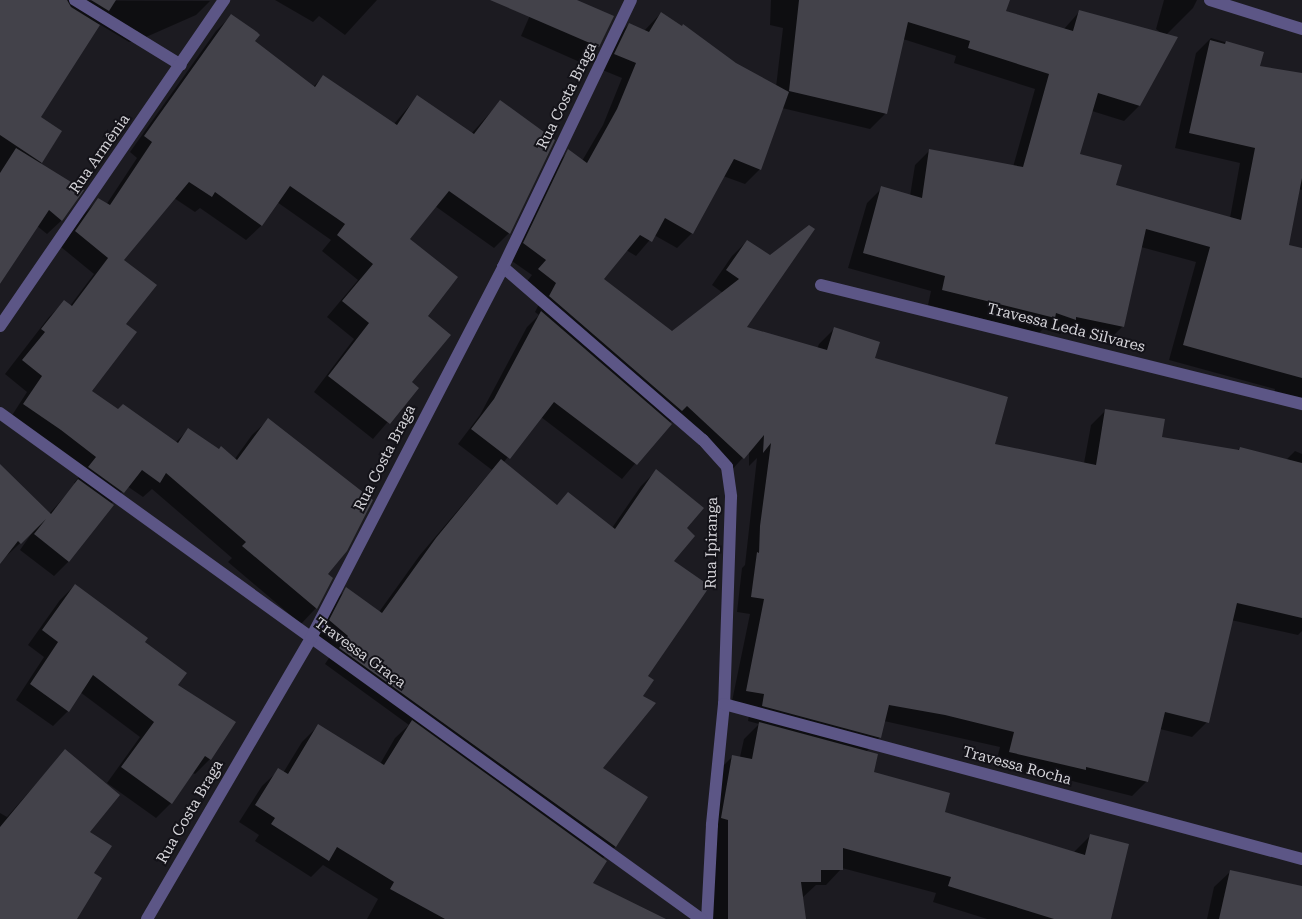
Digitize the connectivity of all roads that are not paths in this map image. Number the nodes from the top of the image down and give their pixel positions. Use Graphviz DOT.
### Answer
graph roads {
  1 [pos="75,0"];
  2 [pos="224,0"];
  3 [pos="631,0"];
  4 [pos="1210,0"];
  5 [pos="1302,29"];
  6 [pos="181,65"];
  7 [pos="503,267"];
  8 [pos="821,285"];
  9 [pos="0,326"];
  10 [pos="1302,404"];
  11 [pos="0,413"];
  12 [pos="311,638"];
  13 [pos="724,704"];
  14 [pos="1302,859"];
  15 [pos="146,919"];
  16 [pos="701,919"];
  17 [pos="707,919"];
  1 -- 6 [label="street"];
  2 -- 6 [label="street, Rua Armênia"];
  3 -- 7 [label="street, Rua Costa Braga"];
  4 -- 5 [label="street"];
  6 -- 9 [label="street, Rua Armênia"];
  7 -- 12 [label="street, Rua Costa Braga"];
  7 -- 13 [label="street, Rua Ipiranga"];
  8 -- 10 [label="street, Travessa Leda Silvares"];
  11 -- 12 [label="street, Travessa Graça"];
  12 -- 15 [label="street, Rua Costa Braga"];
  12 -- 16 [label="street, Travessa Graça"];
  13 -- 14 [label="street, Travessa Rocha"];
  13 -- 17 [label="street, Rua Ipiranga"];
}
